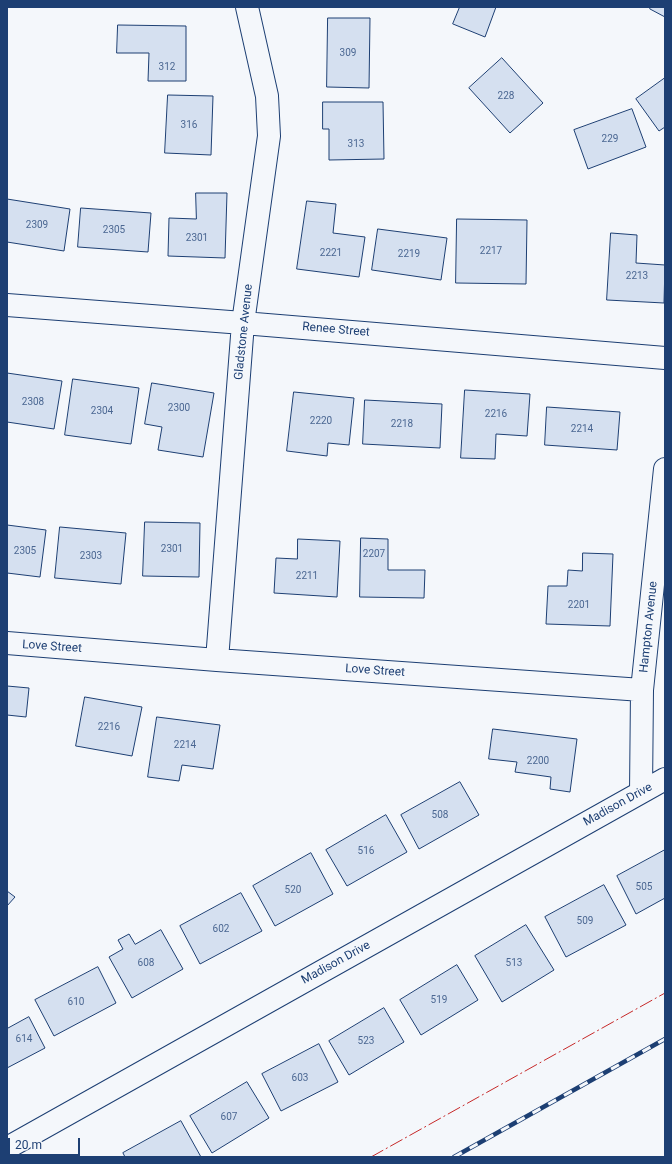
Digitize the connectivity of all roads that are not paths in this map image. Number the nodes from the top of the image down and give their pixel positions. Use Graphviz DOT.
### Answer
graph roads {
  1 [pos="247,7"];
  2 [pos="7,305"];
  3 [pos="243,323"];
  4 [pos="665,358"];
  5 [pos="665,469"];
  6 [pos="7,643"];
  7 [pos="217,660"];
  8 [pos="642,690"];
  9 [pos="665,779"];
  10 [pos="641,792"];
  11 [pos="7,1148"];
  1 -- 3 [label="street, Gladstone Avenue"];
  2 -- 3 [label="street, Renee Street"];
  3 -- 4 [label="street, Renee Street"];
  3 -- 7 [label="street, Gladstone Avenue"];
  5 -- 8 [label="street, Hampton Avenue"];
  6 -- 7 [label="street, Love Street"];
  7 -- 8 [label="street, Love Street"];
  8 -- 10 [label="street"];
  9 -- 10 [label="street, Madison Drive"];
  10 -- 11 [label="street, Madison Drive"];
}
